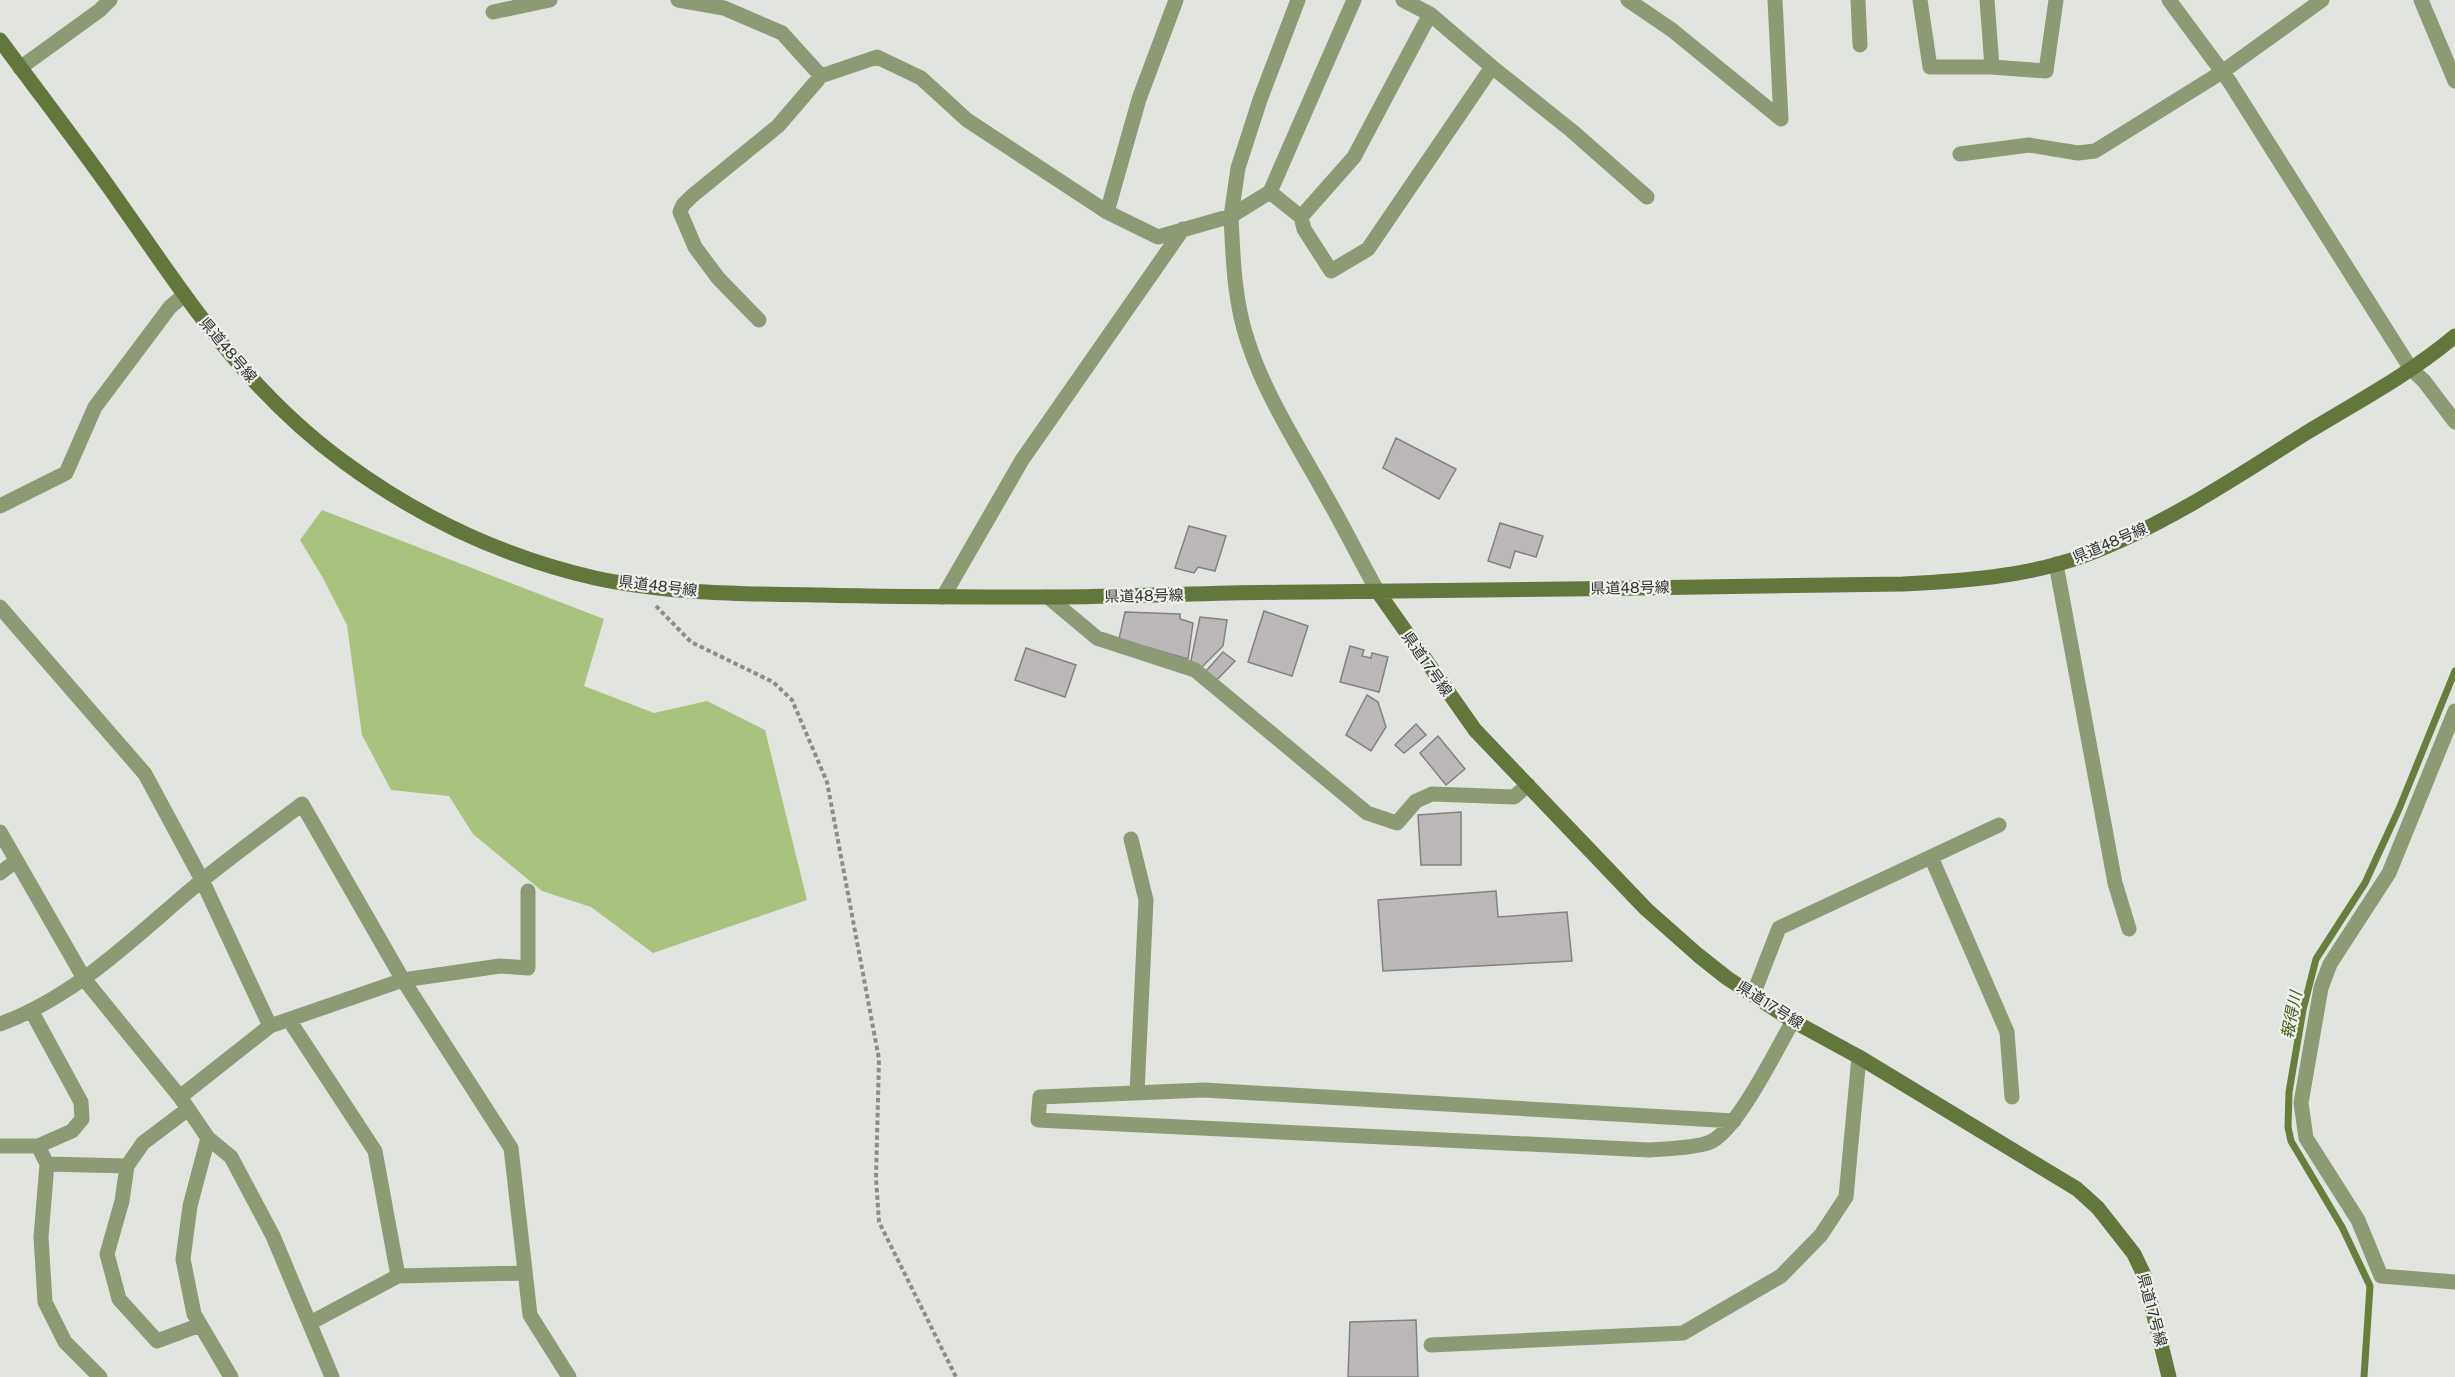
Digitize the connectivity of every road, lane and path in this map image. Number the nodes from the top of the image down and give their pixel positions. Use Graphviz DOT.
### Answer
graph roads {
  1 [pos="110,0"];
  2 [pos="550,0"];
  3 [pos="678,0"];
  4 [pos="1176,0"];
  5 [pos="1298,0"];
  6 [pos="1354,0"];
  7 [pos="1403,0"];
  8 [pos="1628,0"];
  9 [pos="1775,0"];
  10 [pos="1858,0"];
  11 [pos="1920,0"];
  12 [pos="1987,0"];
  13 [pos="2056,0"];
  14 [pos="2169,0"];
  15 [pos="2322,0"];
  16 [pos="2421,0"];
  17 [pos="493,12"];
  18 [pos="1430,14"];
  19 [pos="0,40"];
  20 [pos="1860,45"];
  21 [pos="1492,67"];
  22 [pos="1992,67"];
  23 [pos="20,68"];
  24 [pos="2222,72"];
  25 [pos="821,76"];
  26 [pos="2455,81"];
  27 [pos="1960,154"];
  28 [pos="1270,192"];
  29 [pos="1647,197"];
  30 [pos="1107,212"];
  31 [pos="1231,216"];
  32 [pos="1301,217"];
  33 [pos="1183,230"];
  34 [pos="183,296"];
  35 [pos="759,320"];
  36 [pos="2455,336"];
  37 [pos="2411,369"];
  38 [pos="2455,422"];
  39 [pos="0,506"];
  40 [pos="2056,564"];
  41 [pos="638,585"];
  42 [pos="1378,592"];
  43 [pos="943,597"];
  44 [pos="1048,597"];
  45 [pos="0,607"];
  46 [pos="2455,711"];
  47 [pos="1528,785"];
  48 [pos="1999,825"];
  49 [pos="0,832"];
  50 [pos="1131,840"];
  51 [pos="1931,857"];
  52 [pos="16,861"];
  53 [pos="0,873"];
  54 [pos="202,880"];
  55 [pos="528,891"];
  56 [pos="2129,929"];
  57 [pos="85,980"];
  58 [pos="403,980"];
  59 [pos="1753,995"];
  60 [pos="32,1012"];
  61 [pos="289,1020"];
  62 [pos="1793,1021"];
  63 [pos="0,1024"];
  64 [pos="270,1026"];
  65 [pos="1858,1057"];
  66 [pos="1137,1093"];
  67 [pos="2012,1097"];
  68 [pos="184,1103"];
  69 [pos="1734,1121"];
  70 [pos="208,1138"];
  71 [pos="0,1146"];
  72 [pos="38,1146"];
  73 [pos="47,1164"];
  74 [pos="127,1166"];
  75 [pos="525,1273"];
  76 [pos="398,1276"];
  77 [pos="2455,1282"];
  78 [pos="310,1323"];
  79 [pos="200,1325"];
  80 [pos="1431,1345"];
  81 [pos="100,1377"];
  82 [pos="231,1377"];
  83 [pos="332,1377"];
  84 [pos="568,1377"];
  85 [pos="956,1377"];
  86 [pos="2169,1377"];
  1 -- 23 [label="street"];
  2 -- 17 [label="street"];
  3 -- 25 [label="street"];
  4 -- 30 [label="street"];
  5 -- 31 [label="street"];
  6 -- 28 [label="street"];
  7 -- 18 [label="street"];
  8 -- 9 [label="street"];
  10 -- 20 [label="street"];
  11 -- 22 [label="street"];
  12 -- 22 [label="street"];
  13 -- 22 [label="street"];
  14 -- 24 [label="street"];
  15 -- 24 [label="street"];
  16 -- 26 [label="street"];
  18 -- 21 [label="street"];
  18 -- 32 [label="street"];
  19 -- 23 [label="main road, 県道48号線"];
  21 -- 29 [label="street"];
  21 -- 32 [label="street"];
  23 -- 34 [label="main road, 県道48号線"];
  24 -- 27 [label="street"];
  24 -- 37 [label="street"];
  25 -- 30 [label="street"];
  25 -- 35 [label="street"];
  28 -- 31 [label="street"];
  28 -- 32 [label="street"];
  30 -- 33 [label="street"];
  31 -- 33 [label="street"];
  31 -- 42 [label="street"];
  33 -- 43 [label="street"];
  34 -- 39 [label="street"];
  34 -- 41 [label="main road, 県道48号線"];
  36 -- 37 [label="main road, 県道48号線"];
  37 -- 38 [label="street"];
  37 -- 40 [label="main road, 県道48号線"];
  40 -- 42 [label="main road, 県道48号線"];
  40 -- 56 [label="street"];
  41 -- 43 [label="main road, 県道48号線"];
  41 -- 85 [label="path"];
  42 -- 44 [label="main road, 県道48号線"];
  42 -- 47 [label="main road, 県道17号線"];
  43 -- 44 [label="main road, 県道48号線"];
  44 -- 47 [label="street"];
  45 -- 54 [label="street"];
  46 -- 77 [label="street"];
  47 -- 59 [label="main road, 県道17号線"];
  48 -- 51 [label="street"];
  49 -- 52 [label="street"];
  50 -- 66 [label="street"];
  51 -- 59 [label="street"];
  51 -- 67 [label="street"];
  52 -- 53 [label="street"];
  52 -- 57 [label="street"];
  54 -- 57 [label="street"];
  54 -- 58 [label="street"];
  54 -- 64 [label="street"];
  55 -- 58 [label="street"];
  57 -- 60 [label="street"];
  57 -- 68 [label="street"];
  58 -- 61 [label="street"];
  58 -- 75 [label="street"];
  59 -- 62 [label="main road, 県道17号線"];
  60 -- 63 [label="street"];
  60 -- 72 [label="street"];
  61 -- 64 [label="street"];
  61 -- 76 [label="street"];
  62 -- 65 [label="main road, 県道17号線"];
  62 -- 69 [label="street"];
  64 -- 68 [label="street"];
  65 -- 80 [label="street"];
  65 -- 86 [label="main road, 県道17号線"];
  66 -- 69 [label="street"];
  66 -- 69 [label="street"];
  68 -- 70 [label="street"];
  68 -- 74 [label="street"];
  70 -- 78 [label="street"];
  70 -- 79 [label="street"];
  71 -- 72 [label="street"];
  72 -- 73 [label="street"];
  73 -- 74 [label="street"];
  73 -- 81 [label="street"];
  74 -- 79 [label="street"];
  75 -- 76 [label="street"];
  75 -- 84 [label="street"];
  76 -- 78 [label="street"];
  78 -- 83 [label="street"];
  79 -- 82 [label="street"];
}
